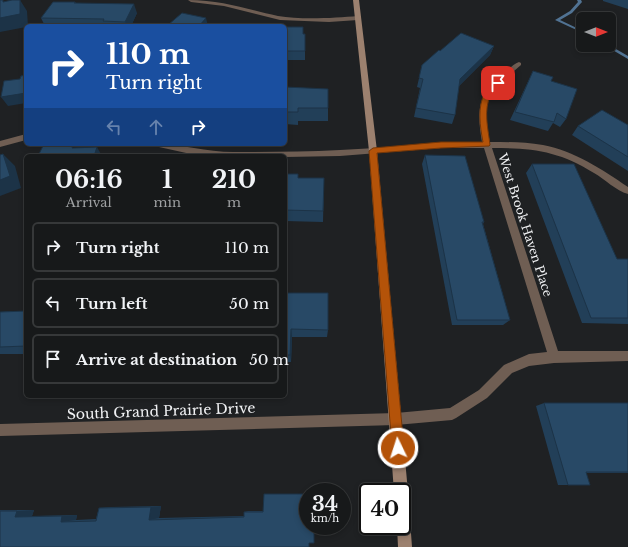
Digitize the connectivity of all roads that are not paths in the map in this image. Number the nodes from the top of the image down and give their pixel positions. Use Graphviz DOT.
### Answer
graph roads {
  1 [pos="191,0"];
  2 [pos="356,0"];
  3 [pos="358,18"];
  4 [pos="519,64"];
  5 [pos="24,138"];
  6 [pos="0,144"];
  7 [pos="487,145"];
  8 [pos="168,146"];
  9 [pos="373,151"];
  10 [pos="216,154"];
  11 [pos="286,154"];
  12 [pos="628,191"];
  13 [pos="628,356"];
  14 [pos="554,357"];
  15 [pos="396,419"];
  16 [pos="0,430"];
  17 [pos="400,483"];
  18 [pos="404,535"];
  19 [pos="405,547"];
  1 -- 3 [label="street"];
  2 -- 3 [label="street"];
  3 -- 9 [label="street"];
  4 -- 7 [label="street, West Brook Haven Place"];
  5 -- 6 [label="street"];
  7 -- 9 [label="street"];
  7 -- 12 [label="street"];
  7 -- 14 [label="street, West Brook Haven Place"];
  8 -- 10 [label="street"];
  9 -- 11 [label="street"];
  9 -- 15 [label="street"];
  13 -- 14 [label="street, South Grand Prairie Drive"];
  14 -- 15 [label="street, South Grand Prairie Drive"];
  15 -- 16 [label="street, South Grand Prairie Drive"];
  15 -- 17 [label="street"];
  18 -- 19 [label="street"];
}
